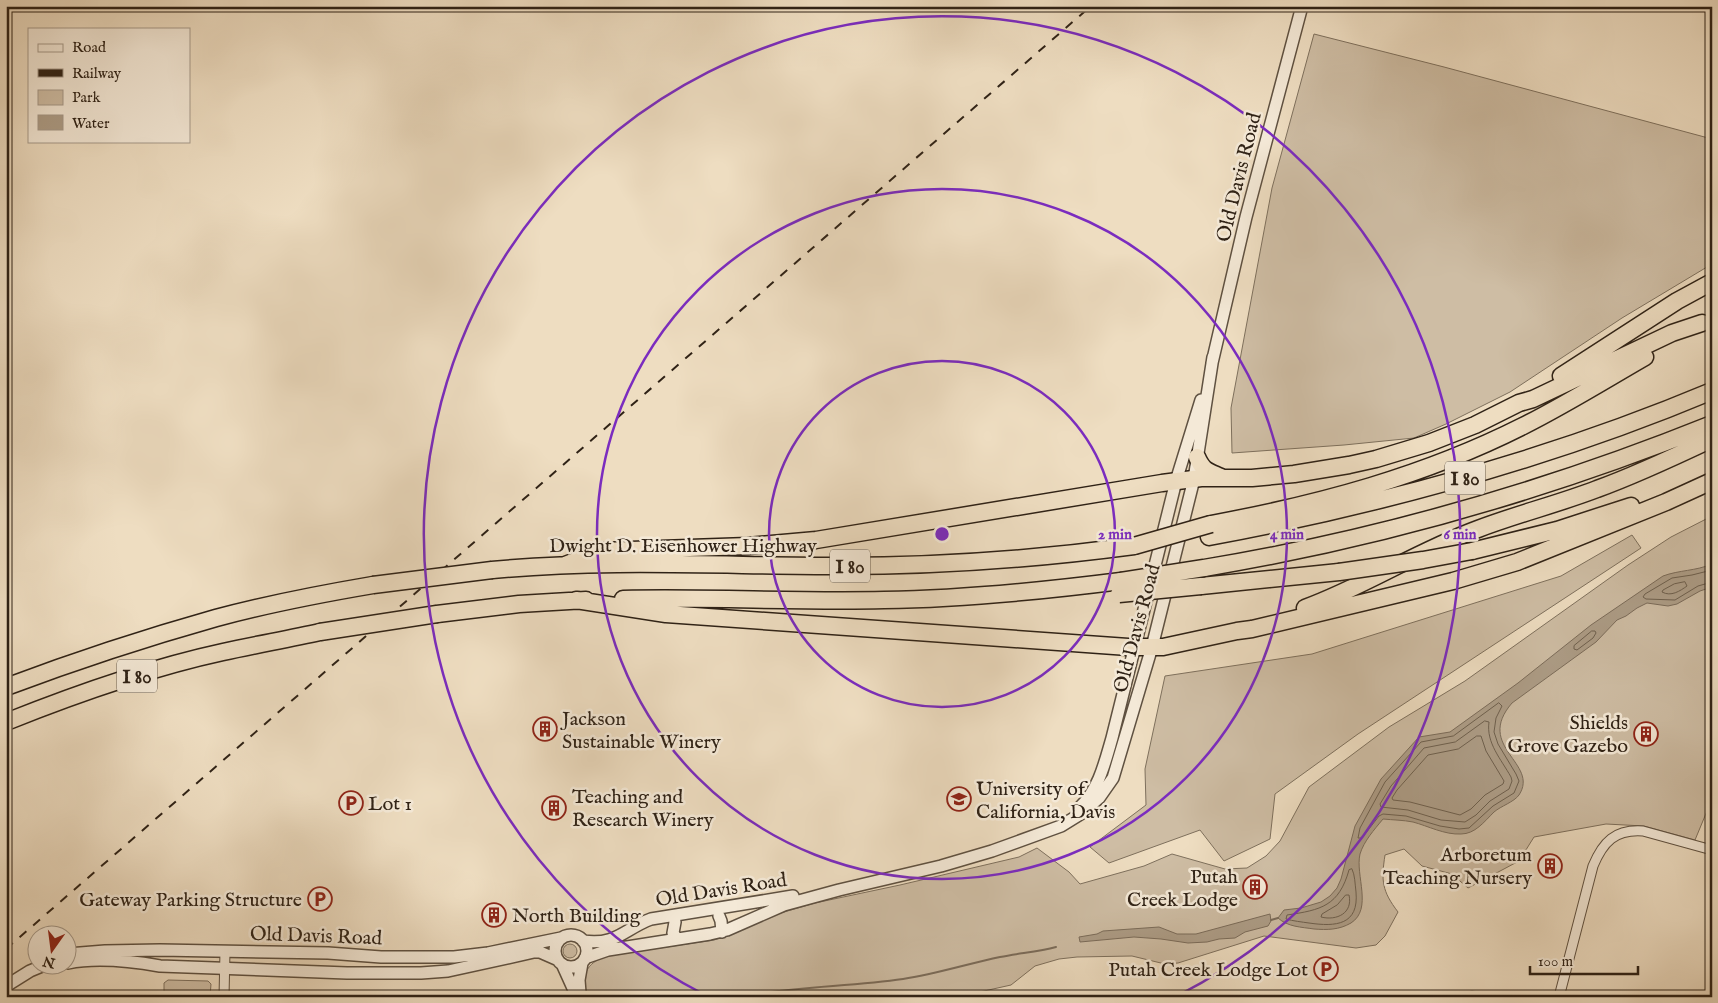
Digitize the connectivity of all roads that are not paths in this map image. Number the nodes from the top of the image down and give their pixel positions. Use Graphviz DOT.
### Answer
graph roads {
  1 [pos="1302,6"];
  2 [pos="1712,282"];
  3 [pos="1707,320"];
  4 [pos="1214,357"];
  5 [pos="1712,391"];
  6 [pos="1519,403"];
  7 [pos="1712,424"];
  8 [pos="1712,439"];
  9 [pos="1197,457"];
  10 [pos="1712,475"];
  11 [pos="1194,479"];
  12 [pos="1225,479"];
  13 [pos="1176,481"];
  14 [pos="1712,481"];
  15 [pos="1210,530"];
  16 [pos="565,565"];
  17 [pos="1120,588"];
  18 [pos="576,600"];
  19 [pos="1237,631"];
  20 [pos="1134,647"];
  21 [pos="1152,647"];
  22 [pos="6,686"];
  23 [pos="6,722"];
  24 [pos="1061,826"];
  25 [pos="1712,850"];
  26 [pos="839,890"];
  27 [pos="740,906"];
  28 [pos="718,916"];
  29 [pos="664,917"];
  30 [pos="675,922"];
  31 [pos="722,932"];
  32 [pos="561,938"];
  33 [pos="677,939"];
  34 [pos="583,941"];
  35 [pos="224,951"];
  36 [pos="78,953"];
  37 [pos="584,960"];
  38 [pos="78,962"];
  39 [pos="560,962"];
  40 [pos="225,968"];
  41 [pos="28,974"];
  42 [pos="6,986"];
  43 [pos="224,997"];
  44 [pos="578,997"];
  45 [pos="1560,997"];
  1 -- 4 [label="street, Old Davis Road"];
  2 -- 6 [label="highway"];
  3 -- 6 [label="highway"];
  3 -- 15 [label="highway"];
  4 -- 9 [label="street, Old Davis Road"];
  4 -- 13 [label="street, Old Davis Road"];
  5 -- 15 [label="highway, Dwight D. Eisenhower Highway / I 80"];
  6 -- 12 [label="highway"];
  7 -- 17 [label="highway, I 80, bridge"];
  8 -- 19 [label="highway"];
  9 -- 11 [label="street, Old Davis Road"];
  9 -- 12 [label="highway"];
  10 -- 17 [label="highway, bridge"];
  11 -- 12 [label="highway"];
  11 -- 13 [label="highway"];
  11 -- 21 [label="street, Old Davis Road"];
  13 -- 16 [label="highway"];
  13 -- 20 [label="street, Old Davis Road"];
  14 -- 19 [label="highway"];
  15 -- 16 [label="highway, Dwight D. Eisenhower Highway / I 80, bridge"];
  16 -- 22 [label="highway, Dwight D. Eisenhower Highway / I 80, bridge"];
  17 -- 18 [label="highway, I 80"];
  18 -- 20 [label="highway"];
  18 -- 23 [label="highway, I 80, bridge"];
  19 -- 21 [label="highway"];
  20 -- 21 [label="highway"];
  20 -- 24 [label="street, Old Davis Road"];
  21 -- 24 [label="street, Old Davis Road"];
  24 -- 26 [label="street, Old Davis Road"];
  25 -- 45 [label="street"];
  26 -- 27 [label="street, Old Davis Road"];
  26 -- 31 [label="street, Old Davis Road"];
  27 -- 28 [label="street"];
  27 -- 29 [label="street, Old Davis Road"];
  28 -- 30 [label="street"];
  28 -- 31 [label="street"];
  29 -- 30 [label="street"];
  29 -- 34 [label="street, Old Davis Road"];
  30 -- 33 [label="street"];
  31 -- 33 [label="street, Old Davis Road"];
  32 -- 34 [label="street"];
  32 -- 35 [label="street, Old Davis Road"];
  32 -- 39 [label="street"];
  33 -- 37 [label="street, Old Davis Road"];
  34 -- 37 [label="street"];
  35 -- 36 [label="street, Old Davis Road"];
  35 -- 40 [label="street"];
  37 -- 39 [label="street"];
  37 -- 44 [label="street"];
  38 -- 40 [label="street, Old Davis Road"];
  39 -- 40 [label="street, Old Davis Road"];
  39 -- 44 [label="street"];
  40 -- 43 [label="street"];
  41 -- 42 [label="street"];
}
